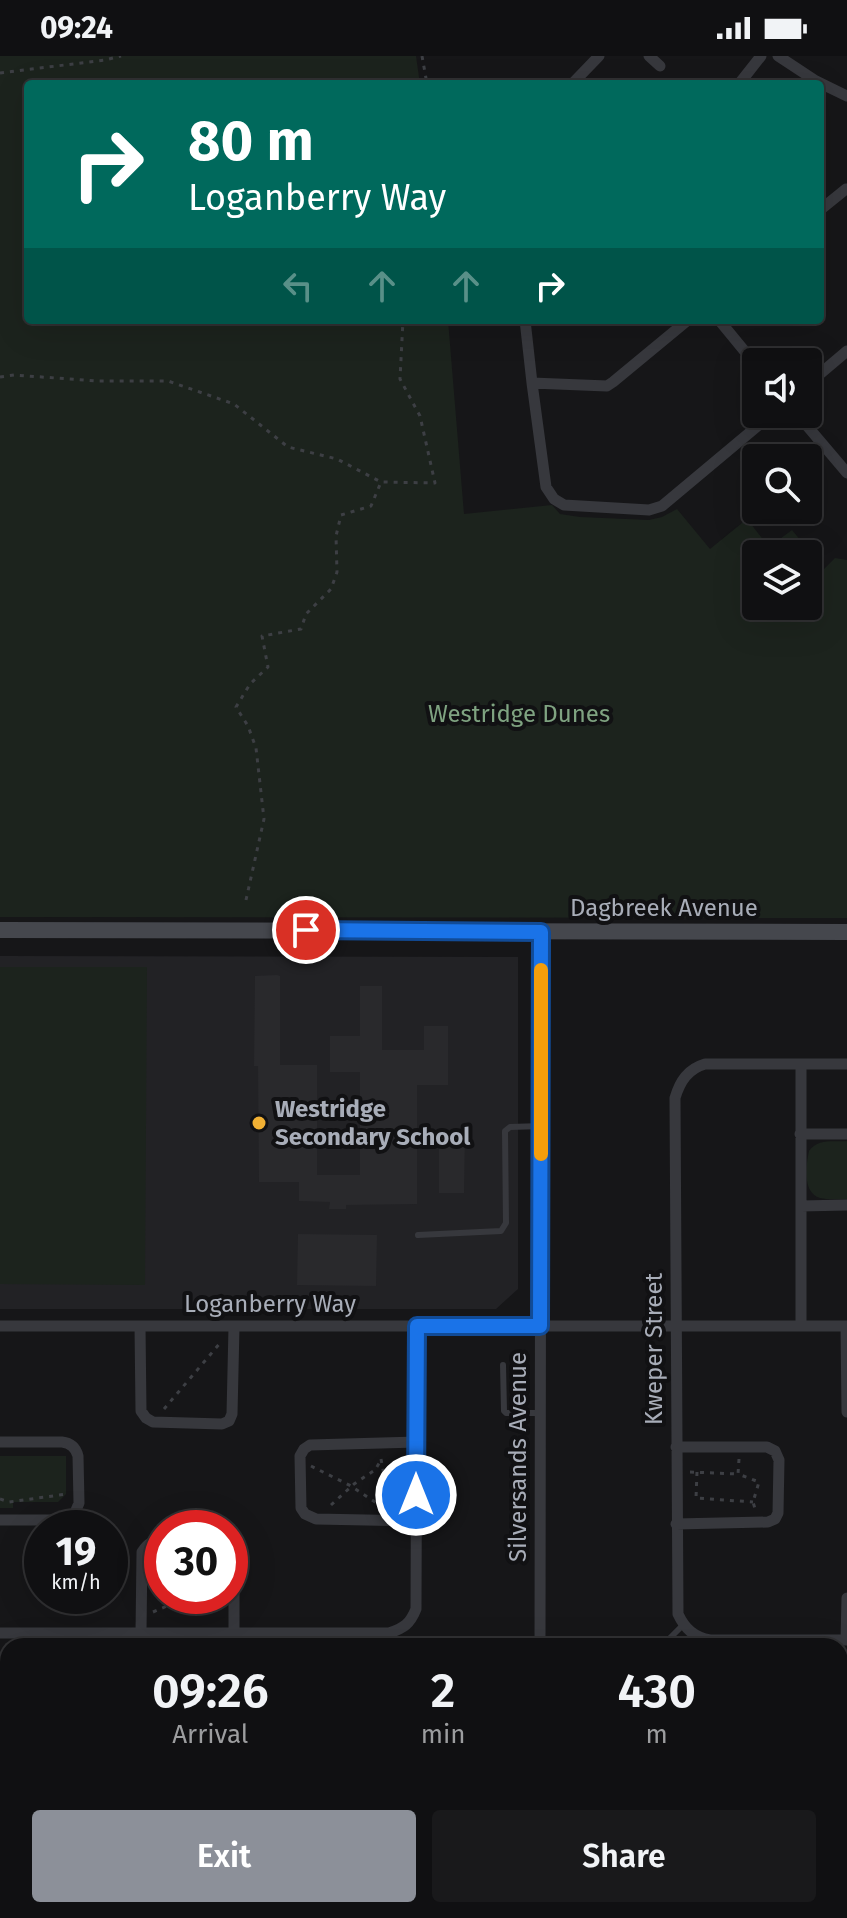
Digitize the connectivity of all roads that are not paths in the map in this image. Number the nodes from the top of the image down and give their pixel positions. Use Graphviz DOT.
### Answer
graph roads {
  1 [pos="599,56"];
  2 [pos="649,56"];
  3 [pos="761,56"];
  4 [pos="778,56"];
  5 [pos="660,66"];
  6 [pos="576,80"];
  7 [pos="743,80"];
  8 [pos="814,80"];
  9 [pos="824,85"];
  10 [pos="847,96"];
  11 [pos="846,189"];
  12 [pos="824,207"];
  13 [pos="525,324"];
  14 [pos="683,324"];
  15 [pos="722,324"];
  16 [pos="742,348"];
  17 [pos="847,351"];
  18 [pos="822,372"];
  19 [pos="532,383"];
  20 [pos="755,428"];
  21 [pos="809,428"];
  22 [pos="847,473"];
  23 [pos="0,930"];
  24 [pos="541,932"];
  25 [pos="847,932"];
  26 [pos="801,1064"];
  27 [pos="847,1064"];
  28 [pos="542,1126"];
  29 [pos="800,1134"];
  30 [pos="847,1134"];
  31 [pos="847,1205"];
  32 [pos="801,1206"];
  33 [pos="418,1235"];
  34 [pos="0,1326"];
  35 [pos="140,1326"];
  36 [pos="417,1326"];
  37 [pos="540,1326"];
  38 [pos="801,1326"];
  39 [pos="847,1326"];
  40 [pos="234,1327"];
  41 [pos="676,1327"];
  42 [pos="503,1365"];
  43 [pos="847,1412"];
  44 [pos="540,1413"];
  45 [pos="0,1442"];
  46 [pos="417,1442"];
  47 [pos="676,1447"];
  48 [pos="0,1520"];
  49 [pos="416,1521"];
  50 [pos="676,1524"];
  51 [pos="144,1548"];
  52 [pos="847,1598"];
  53 [pos="234,1614"];
  54 [pos="683,1625"];
  55 [pos="141,1632"];
  56 [pos="234,1632"];
  57 [pos="0,1633"];
  58 [pos="540,1638"];
  59 [pos="670,1638"];
  60 [pos="702,1638"];
  61 [pos="847,1638"];
  1 -- 6 [label="street"];
  2 -- 5 [label="street"];
  3 -- 7 [label="street"];
  4 -- 8 [label="street"];
  9 -- 10 [label="street"];
  11 -- 12 [label="street"];
  13 -- 19 [label="street"];
  14 -- 19 [label="street"];
  15 -- 16 [label="street"];
  17 -- 18 [label="street"];
  19 -- 20 [label="street"];
  21 -- 22 [label="street"];
  23 -- 24 [label="street, Dagbreek Avenue"];
  24 -- 25 [label="street, Dagbreek Avenue"];
  24 -- 28 [label="street, Silversands Avenue"];
  26 -- 27 [label="street"];
  26 -- 29 [label="street"];
  26 -- 41 [label="street, Kweper Street"];
  28 -- 33 [label="lane"];
  28 -- 37 [label="street, Silversands Avenue"];
  29 -- 30 [label="street"];
  29 -- 32 [label="street"];
  31 -- 32 [label="street"];
  32 -- 38 [label="street"];
  34 -- 35 [label="street, Loganberry Way"];
  35 -- 40 [label="street, Loganberry Way"];
  35 -- 40 [label="street"];
  36 -- 37 [label="street, Loganberry Way"];
  36 -- 40 [label="street, Loganberry Way"];
  36 -- 46 [label="street"];
  37 -- 41 [label="street, Loganberry Way"];
  37 -- 44 [label="street, Silversands Avenue"];
  38 -- 39 [label="street, Loganberry Way"];
  38 -- 41 [label="street, Loganberry Way"];
  39 -- 43 [label="street"];
  41 -- 47 [label="street, Kweper Street"];
  42 -- 44 [label="lane"];
  44 -- 58 [label="street, Silversands Avenue"];
  45 -- 48 [label="street"];
  46 -- 49 [label="street"];
  46 -- 49 [label="street"];
  47 -- 50 [label="street, Kweper Street"];
  47 -- 50 [label="street"];
  49 -- 56 [label="street"];
  50 -- 54 [label="street, Kweper Street"];
  51 -- 55 [label="street"];
  52 -- 61 [label="street"];
  53 -- 56 [label="street"];
  54 -- 59 [label="lane"];
  54 -- 60 [label="street"];
  55 -- 56 [label="street"];
  55 -- 57 [label="street"];
}
